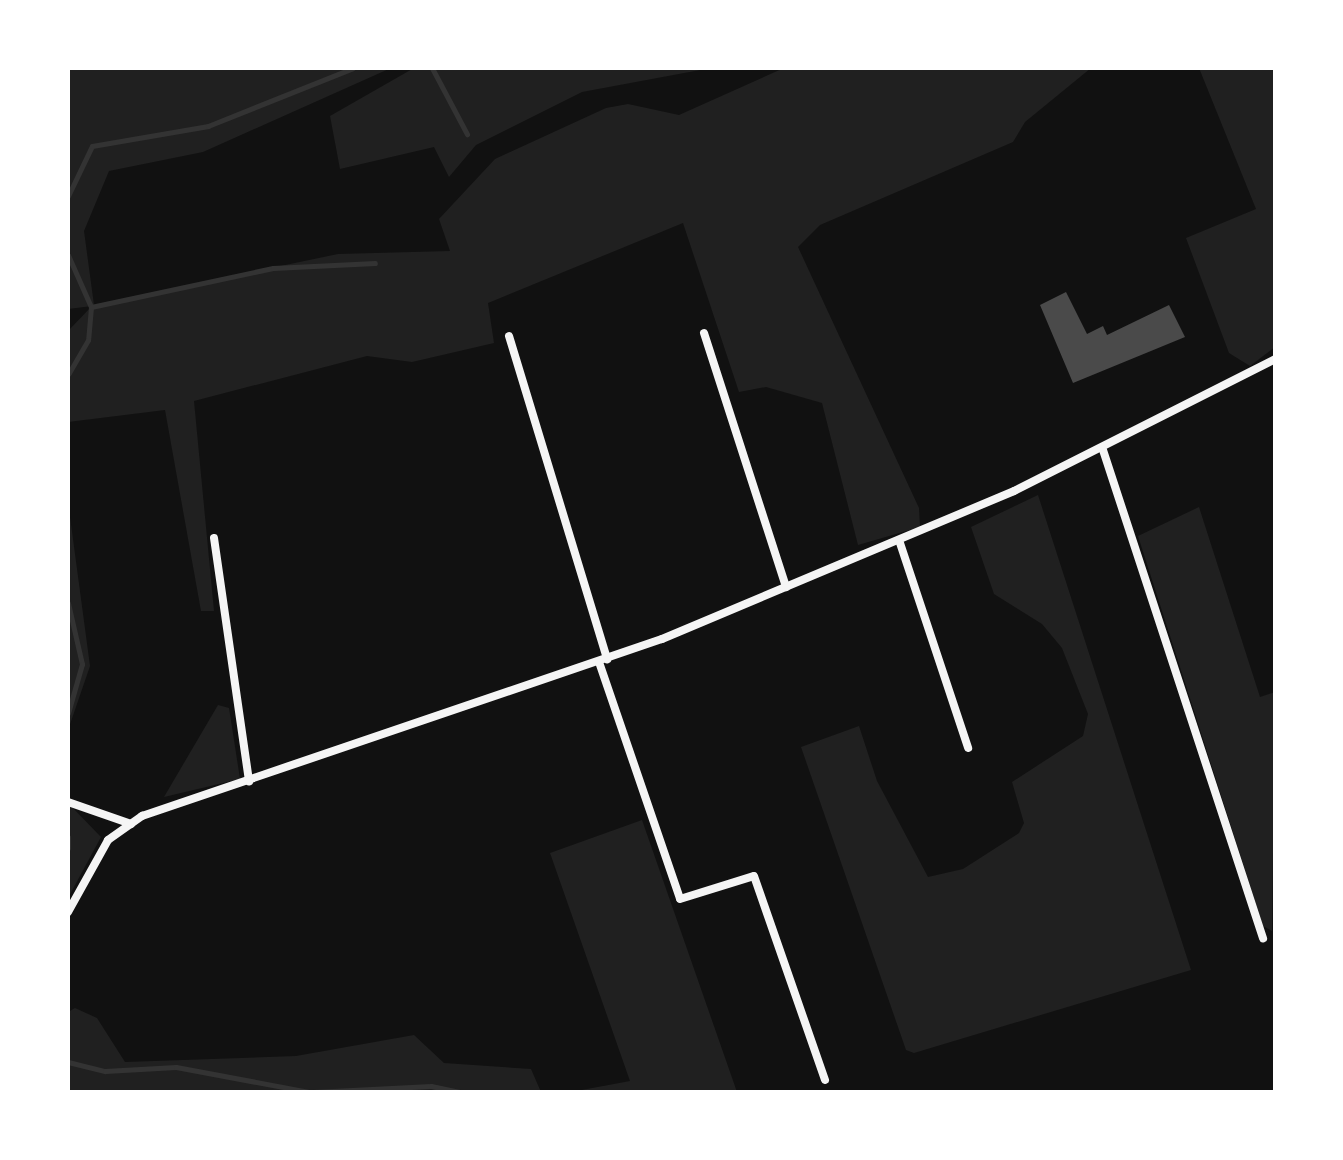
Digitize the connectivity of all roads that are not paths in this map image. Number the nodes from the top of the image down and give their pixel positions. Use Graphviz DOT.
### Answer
graph roads {
  1 [pos="704,333"];
  2 [pos="509,336"];
  3 [pos="1275,359"];
  4 [pos="1103,450"];
  5 [pos="214,538"];
  6 [pos="900,543"];
  7 [pos="786,587"];
  8 [pos="603,661"];
  9 [pos="968,748"];
  10 [pos="249,782"];
  11 [pos="68,802"];
  12 [pos="131,824"];
  13 [pos="68,912"];
  14 [pos="1263,938"];
  15 [pos="825,1080"];
  1 -- 7 [label="street"];
  2 -- 8 [label="street"];
  3 -- 4 [label="street"];
  4 -- 6 [label="street"];
  4 -- 14 [label="street"];
  5 -- 10 [label="street"];
  6 -- 7 [label="street"];
  6 -- 9 [label="street"];
  7 -- 8 [label="street"];
  8 -- 10 [label="street"];
  8 -- 15 [label="street"];
  10 -- 12 [label="street"];
  11 -- 12 [label="street"];
  12 -- 13 [label="street"];
}
